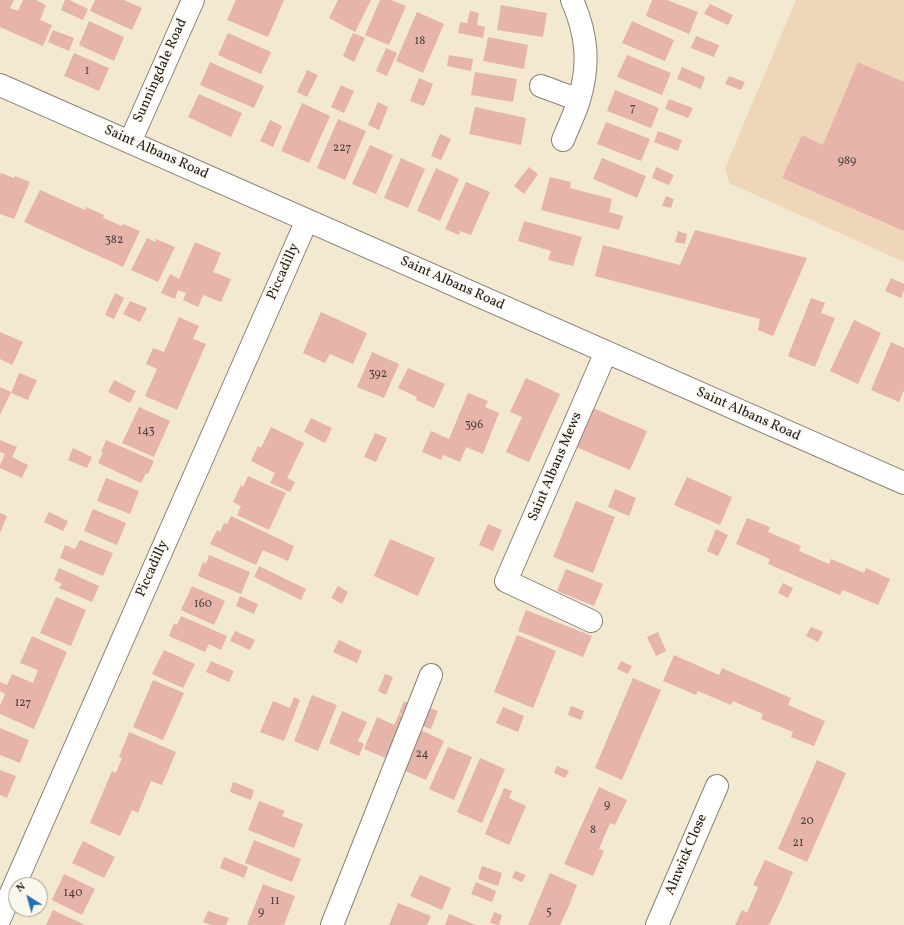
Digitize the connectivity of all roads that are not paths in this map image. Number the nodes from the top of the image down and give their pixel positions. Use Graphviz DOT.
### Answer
graph roads {
  1 [pos="193,0"];
  2 [pos="572,0"];
  3 [pos="0,85"];
  4 [pos="541,86"];
  5 [pos="579,100"];
  6 [pos="562,140"];
  7 [pos="130,142"];
  8 [pos="307,220"];
  9 [pos="606,352"];
  10 [pos="904,484"];
  11 [pos="591,621"];
  12 [pos="431,675"];
  13 [pos="717,786"];
  14 [pos="0,918"];
  15 [pos="332,925"];
  16 [pos="657,925"];
  1 -- 7 [label="street, Sunningdale Road"];
  2 -- 5 [label="street"];
  3 -- 7 [label="street, Saint Albans Road"];
  4 -- 5 [label="street"];
  5 -- 6 [label="street"];
  7 -- 8 [label="street, Saint Albans Road"];
  8 -- 9 [label="street, Saint Albans Road"];
  8 -- 14 [label="street, Piccadilly"];
  9 -- 10 [label="street, Saint Albans Road"];
  9 -- 11 [label="street, Saint Albans Mews"];
  12 -- 15 [label="street"];
  13 -- 16 [label="street, Alnwick Close"];
}
